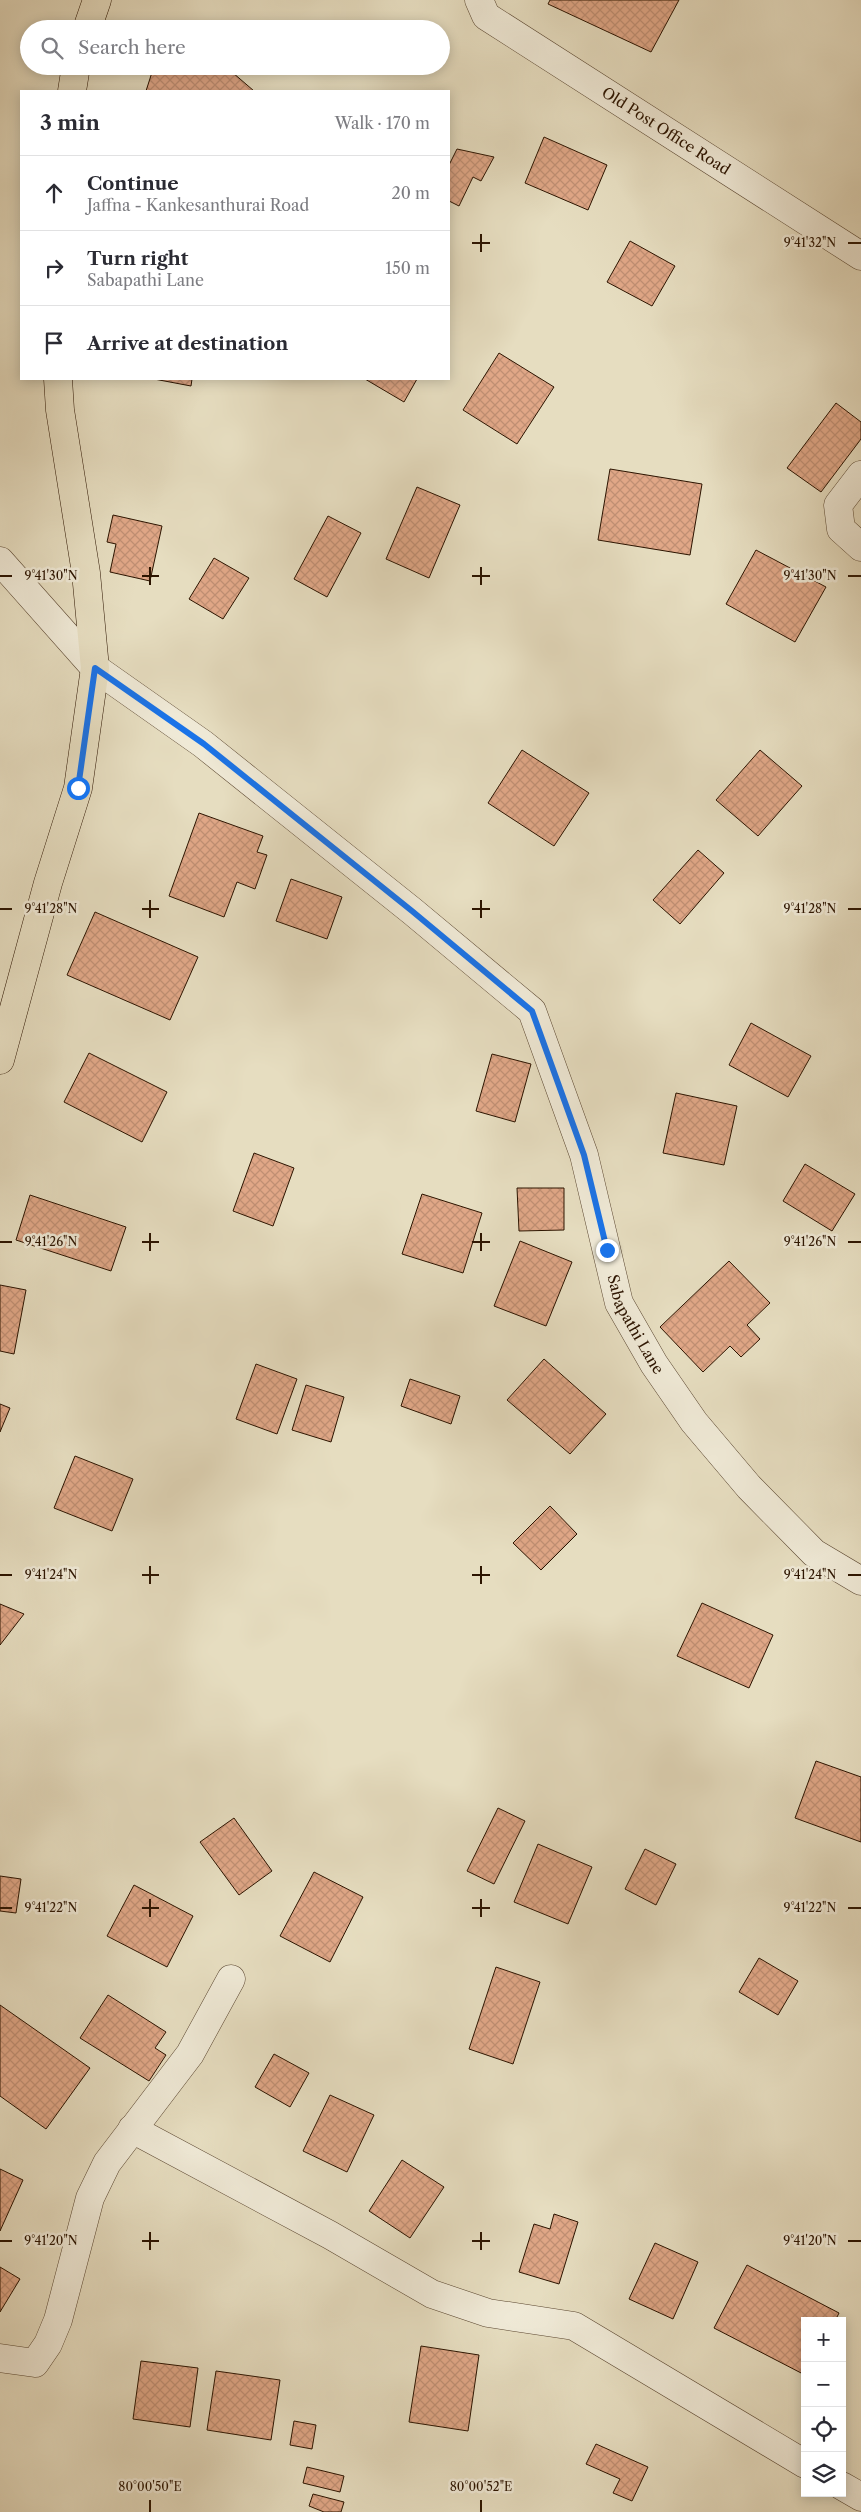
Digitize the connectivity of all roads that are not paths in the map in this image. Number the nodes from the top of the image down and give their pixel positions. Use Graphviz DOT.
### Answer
graph roads {
  1 [pos="97,0"];
  2 [pos="479,0"];
  3 [pos="90,20"];
  4 [pos="75,75"];
  5 [pos="72,90"];
  6 [pos="861,256"];
  7 [pos="58,380"];
  8 [pos="861,475"];
  9 [pos="861,547"];
  10 [pos="0,561"];
  11 [pos="95,668"];
  12 [pos="0,1060"];
  13 [pos="861,1581"];
  14 [pos="231,1979"];
  15 [pos="132,2129"];
  16 [pos="0,2358"];
  17 [pos="801,2462"];
  18 [pos="846,2488"];
  19 [pos="861,2497"];
  1 -- 3 [label="main road"];
  2 -- 6 [label="street, Old Post Office Road"];
  4 -- 5 [label="main road"];
  7 -- 11 [label="main road"];
  8 -- 9 [label="street"];
  10 -- 11 [label="street, Sabapathi Lane"];
  11 -- 12 [label="main road"];
  11 -- 13 [label="street, Sabapathi Lane"];
  14 -- 15 [label="street"];
  15 -- 16 [label="street"];
  15 -- 17 [label="street"];
  18 -- 19 [label="street"];
}
